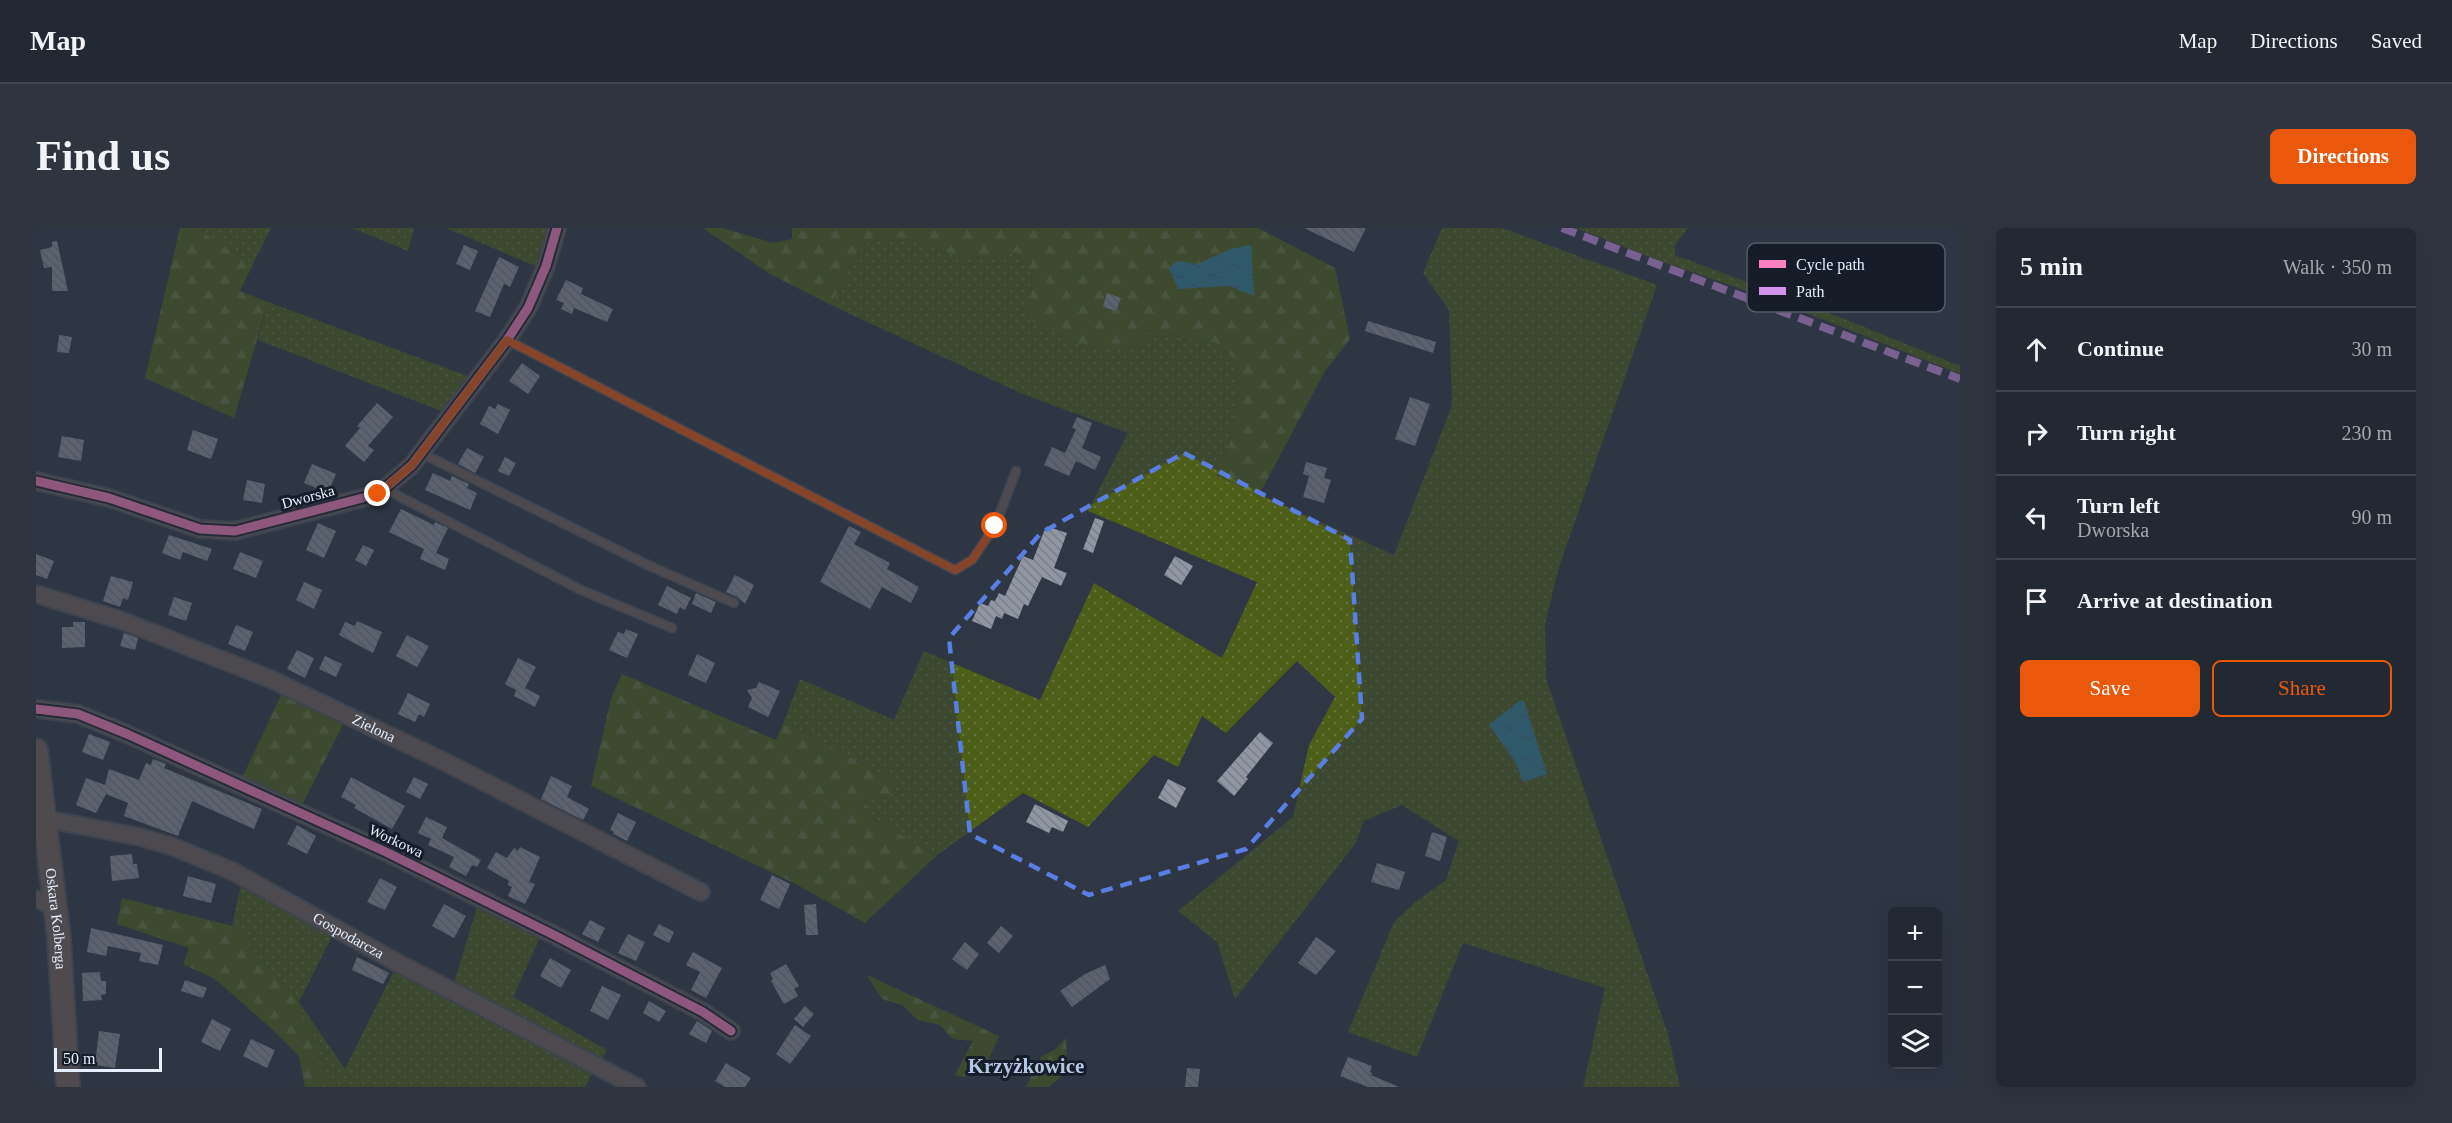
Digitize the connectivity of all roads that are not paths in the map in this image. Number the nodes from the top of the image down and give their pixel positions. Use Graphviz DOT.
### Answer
graph roads {
  1 [pos="557,228"];
  2 [pos="507,340"];
  3 [pos="421,453"];
  4 [pos="1016,471"];
  5 [pos="36,481"];
  6 [pos="385,489"];
  7 [pos="36,594"];
  8 [pos="734,603"];
  9 [pos="672,628"];
  10 [pos="36,709"];
  11 [pos="36,750"];
  12 [pos="42,809"];
  13 [pos="701,892"];
  14 [pos="46,903"];
  15 [pos="731,1031"];
  16 [pos="68,1087"];
  17 [pos="637,1087"];
  1 -- 2 [label="street, Dworska"];
  2 -- 3 [label="street, Dworska"];
  2 -- 4 [label="lane"];
  3 -- 6 [label="street, Dworska"];
  3 -- 8 [label="lane"];
  5 -- 6 [label="street, Dworska"];
  6 -- 9 [label="lane"];
  7 -- 13 [label="street, Zielona"];
  10 -- 15 [label="street, Workowa"];
  11 -- 12 [label="main road, Oskara Kolberga"];
  12 -- 14 [label="main road, Oskara Kolberga"];
  12 -- 17 [label="street, Gospodarcza"];
  14 -- 16 [label="main road, Oskara Kolberga"];
}
